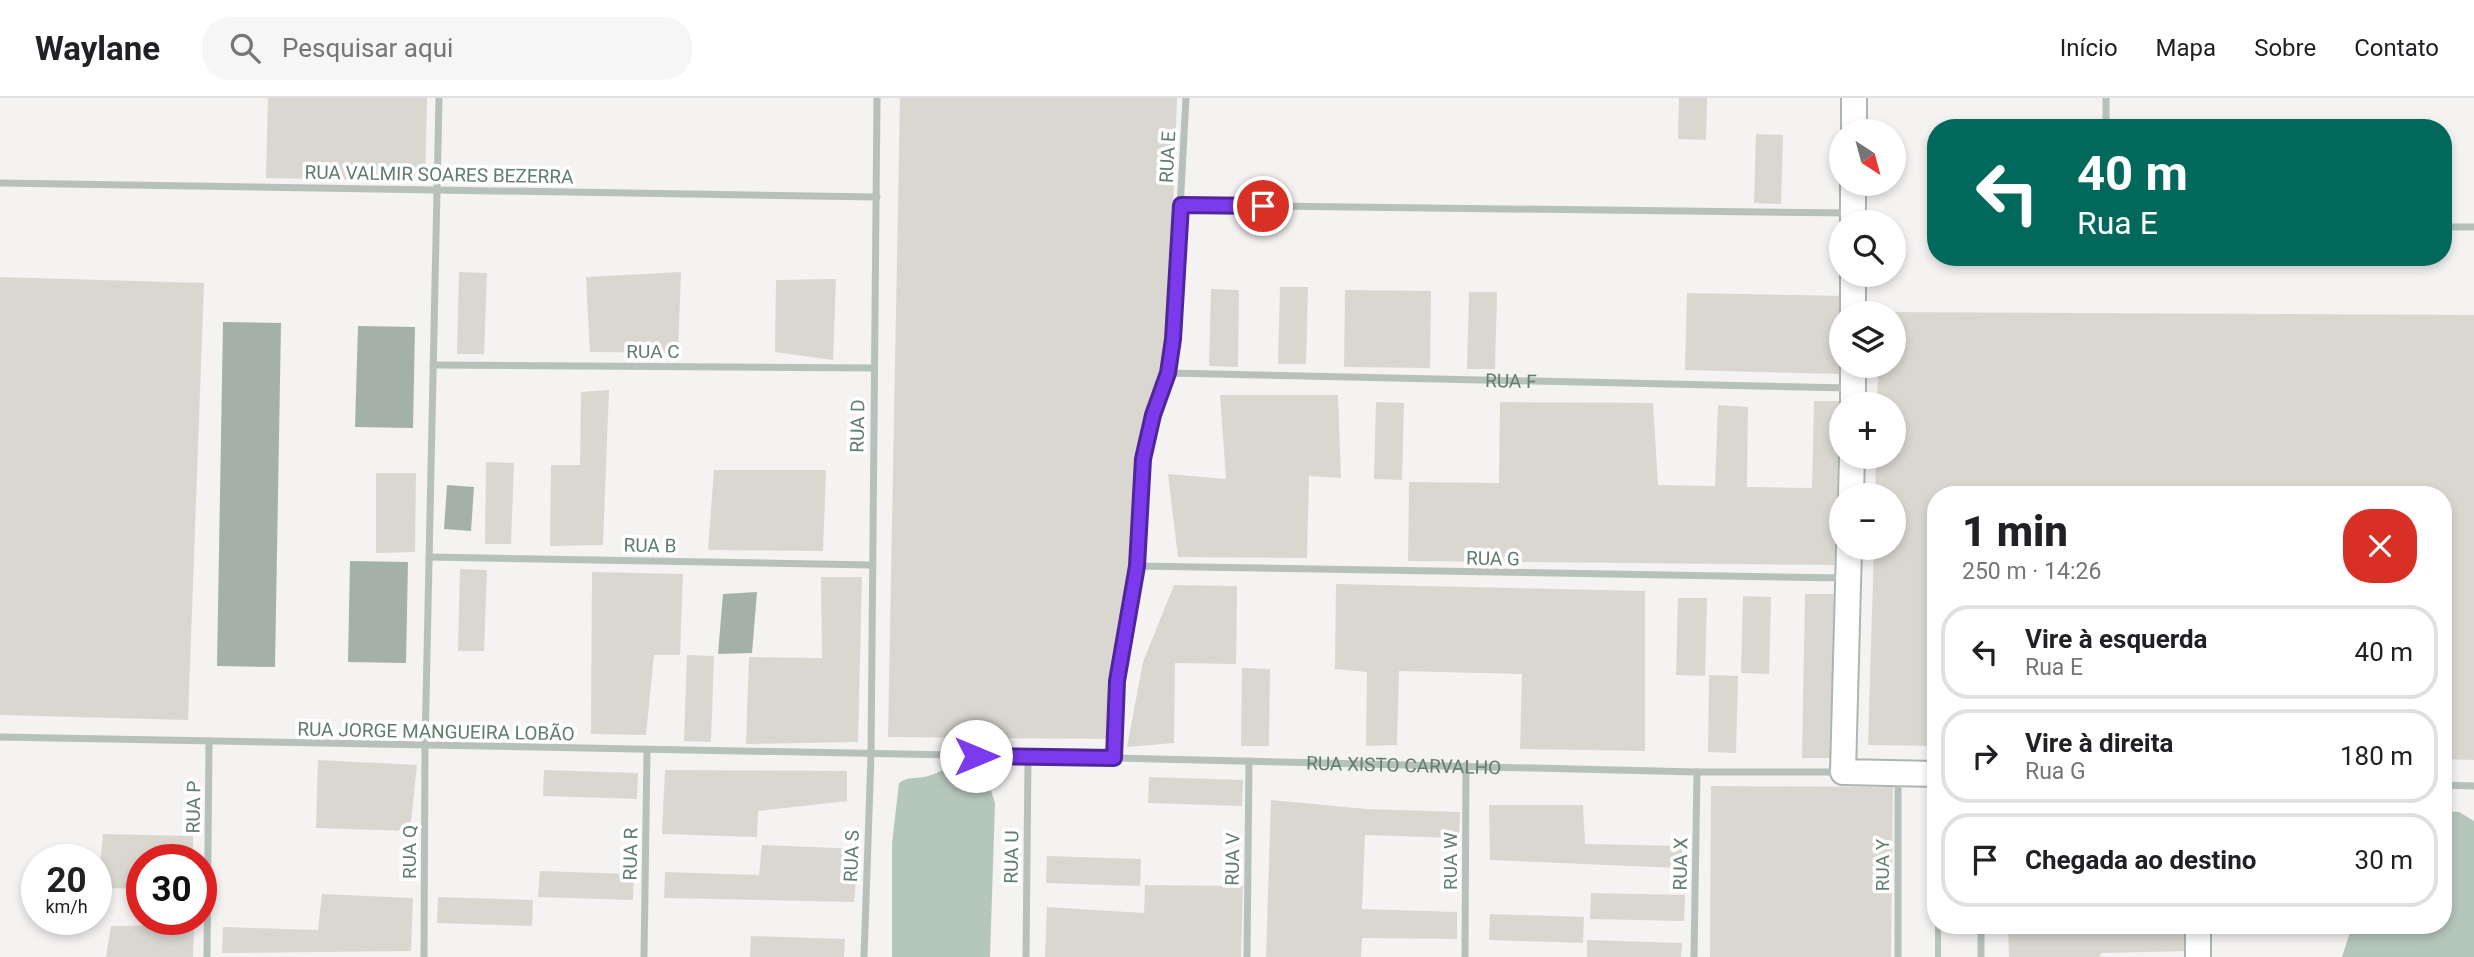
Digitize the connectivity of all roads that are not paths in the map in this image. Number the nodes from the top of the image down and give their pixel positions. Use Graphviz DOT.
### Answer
graph roads {
  1 [pos="439,98"];
  2 [pos="877,98"];
  3 [pos="1186,98"];
  4 [pos="1854,98"];
  5 [pos="2106,98"];
  6 [pos="1854,119"];
  7 [pos="2106,119"];
  8 [pos="0,183"];
  9 [pos="437,190"];
  10 [pos="877,197"];
  11 [pos="1181,205"];
  12 [pos="1829,218"];
  13 [pos="2452,227"];
  14 [pos="2474,227"];
  15 [pos="433,365"];
  16 [pos="873,368"];
  17 [pos="1168,373"];
  18 [pos="1853,386"];
  19 [pos="429,556"];
  20 [pos="1849,560"];
  21 [pos="871,565"];
  22 [pos="1137,566"];
  23 [pos="1848,578"];
  24 [pos="0,737"];
  25 [pos="209,741"];
  26 [pos="425,747"];
  27 [pos="647,751"];
  28 [pos="871,755"];
  29 [pos="1028,757"];
  30 [pos="1114,758"];
  31 [pos="1249,761"];
  32 [pos="1466,765"];
  33 [pos="1697,772"];
  34 [pos="1843,772"];
  35 [pos="1898,774"];
  36 [pos="1927,774"];
  37 [pos="2452,785"];
  38 [pos="2474,786"];
  39 [pos="1981,934"];
  40 [pos="2198,934"];
  41 [pos="207,957"];
  42 [pos="424,957"];
  43 [pos="644,957"];
  44 [pos="864,957"];
  45 [pos="1026,957"];
  46 [pos="1247,957"];
  47 [pos="1465,957"];
  48 [pos="1694,957"];
  49 [pos="1898,957"];
  50 [pos="1981,957"];
  51 [pos="2198,957"];
  1 -- 9 [label="street"];
  2 -- 10 [label="street, RUA D"];
  3 -- 11 [label="street, RUA E"];
  4 -- 6 [label="street"];
  5 -- 7 [label="street"];
  8 -- 9 [label="street, RUA VALMIR SOARES BEZERRA"];
  9 -- 10 [label="street, RUA VALMIR SOARES BEZERRA"];
  9 -- 15 [label="street"];
  10 -- 16 [label="street, RUA D"];
  11 -- 12 [label="street"];
  11 -- 17 [label="street, RUA E"];
  13 -- 14 [label="street"];
  15 -- 16 [label="street, RUA C"];
  15 -- 19 [label="street"];
  16 -- 21 [label="street, RUA D"];
  17 -- 18 [label="street, RUA F"];
  17 -- 22 [label="street, RUA E"];
  19 -- 21 [label="street, RUA B"];
  19 -- 26 [label="street"];
  20 -- 23 [label="street"];
  21 -- 28 [label="street, RUA D"];
  22 -- 23 [label="street, RUA G"];
  22 -- 30 [label="street, RUA E"];
  23 -- 34 [label="street"];
  24 -- 25 [label="street, RUA JORGE MANGUEIRA LOBÃO"];
  25 -- 26 [label="street, RUA JORGE MANGUEIRA LOBÃO"];
  25 -- 41 [label="street, RUA P"];
  26 -- 27 [label="street, RUA JORGE MANGUEIRA LOBÃO"];
  26 -- 42 [label="street, RUA Q"];
  27 -- 28 [label="street, RUA JORGE MANGUEIRA LOBÃO"];
  27 -- 43 [label="street, RUA R"];
  28 -- 29 [label="street, RUA XISTO CARVALHO"];
  28 -- 44 [label="street, RUA S"];
  29 -- 30 [label="street, RUA XISTO CARVALHO"];
  29 -- 45 [label="street, RUA U"];
  30 -- 31 [label="street, RUA XISTO CARVALHO"];
  31 -- 32 [label="street, RUA XISTO CARVALHO"];
  31 -- 46 [label="street, RUA V"];
  32 -- 33 [label="street, RUA XISTO CARVALHO"];
  32 -- 47 [label="street, RUA W"];
  33 -- 34 [label="street, RUA XISTO CARVALHO"];
  33 -- 48 [label="street, RUA X"];
  34 -- 35 [label="street, RUA XISTO CARVALHO"];
  35 -- 36 [label="street, RUA XISTO CARVALHO"];
  35 -- 49 [label="street, RUA Y"];
  37 -- 38 [label="street"];
  39 -- 50 [label="street"];
  40 -- 51 [label="street"];
}
